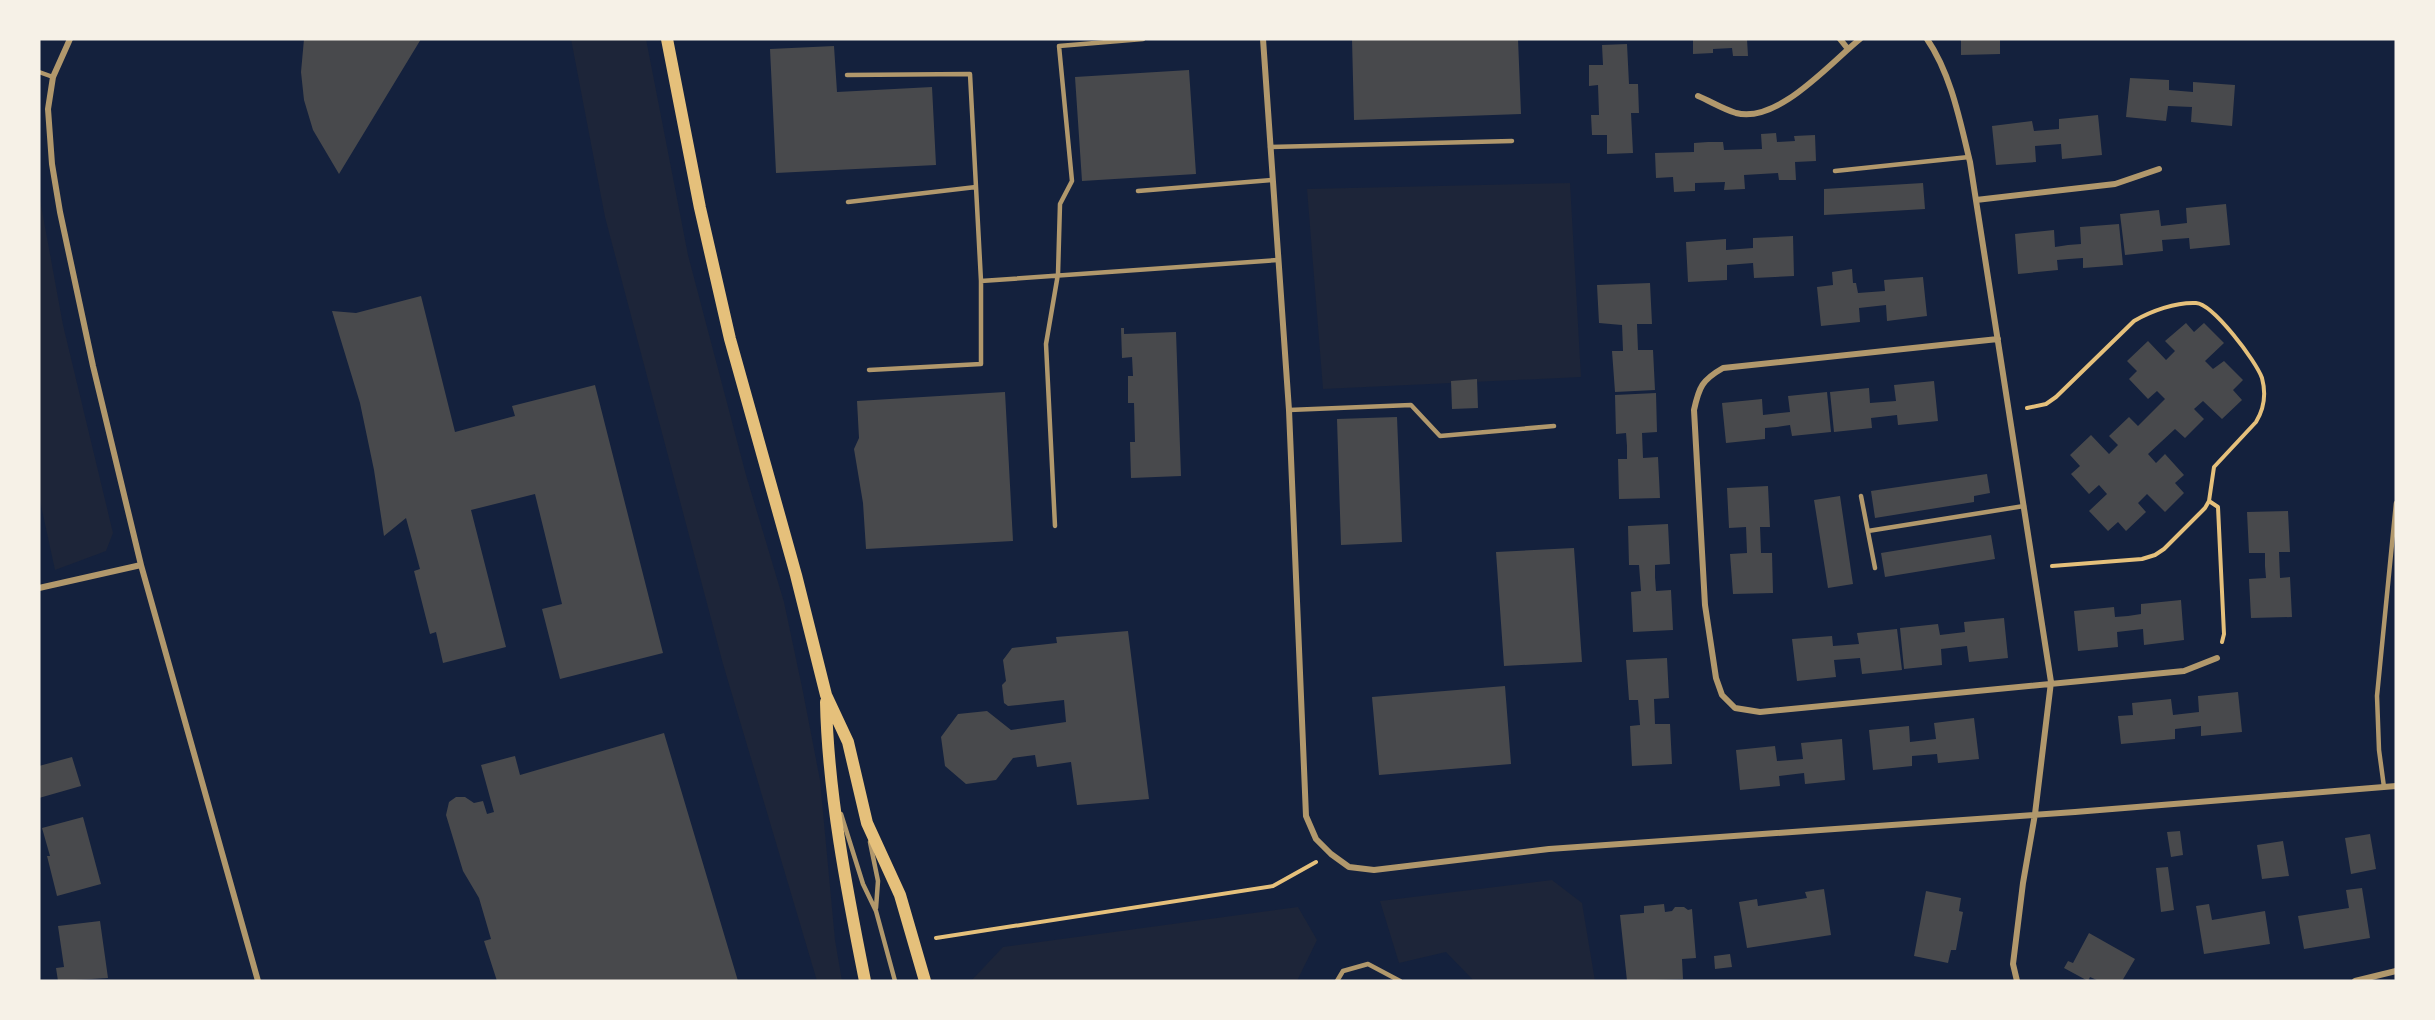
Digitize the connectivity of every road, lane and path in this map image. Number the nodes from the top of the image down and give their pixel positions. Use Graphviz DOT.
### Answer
graph roads {
  1 [pos="70,39"];
  2 [pos="667,39"];
  3 [pos="1143,39"];
  4 [pos="1263,39"];
  5 [pos="1840,39"];
  6 [pos="1860,39"];
  7 [pos="1927,39"];
  8 [pos="1848,49"];
  9 [pos="39,72"];
  10 [pos="846,75"];
  11 [pos="53,77"];
  12 [pos="1698,96"];
  13 [pos="1512,141"];
  14 [pos="1270,147"];
  15 [pos="1969,157"];
  16 [pos="2159,169"];
  17 [pos="1835,171"];
  18 [pos="1272,180"];
  19 [pos="976,187"];
  20 [pos="1138,191"];
  21 [pos="1976,200"];
  22 [pos="848,202"];
  23 [pos="1278,261"];
  24 [pos="1058,274"];
  25 [pos="981,281"];
  26 [pos="1998,339"];
  27 [pos="869,370"];
  28 [pos="1289,410"];
  29 [pos="2010,412"];
  30 [pos="1554,426"];
  31 [pos="1861,496"];
  32 [pos="2209,501"];
  33 [pos="2396,503"];
  34 [pos="2024,506"];
  35 [pos="1055,526"];
  36 [pos="1868,531"];
  37 [pos="141,565"];
  38 [pos="1875,568"];
  39 [pos="2034,568"];
  40 [pos="39,588"];
  41 [pos="2217,658"];
  42 [pos="2051,682"];
  43 [pos="826,695"];
  44 [pos="2396,786"];
  45 [pos="2384,787"];
  46 [pos="833,789"];
  47 [pos="2035,814"];
  48 [pos="867,823"];
  49 [pos="1331,854"];
  50 [pos="876,911"];
  51 [pos="936,938"];
  52 [pos="2396,971"];
  53 [pos="258,981"];
  54 [pos="865,981"];
  55 [pos="895,981"];
  56 [pos="925,981"];
  57 [pos="1337,981"];
  58 [pos="1400,981"];
  59 [pos="2017,981"];
  60 [pos="2355,981"];
  1 -- 11 [label="street"];
  2 -- 43 [label="main road"];
  3 -- 24 [label="lane"];
  4 -- 14 [label="street"];
  5 -- 8 [label="street"];
  6 -- 8 [label="street"];
  7 -- 15 [label="street"];
  8 -- 12 [label="street"];
  9 -- 11 [label="lane"];
  10 -- 19 [label="lane"];
  11 -- 37 [label="street"];
  13 -- 14 [label="lane"];
  14 -- 18 [label="street"];
  15 -- 17 [label="lane"];
  15 -- 21 [label="street"];
  16 -- 21 [label="street"];
  18 -- 20 [label="lane"];
  18 -- 23 [label="street"];
  19 -- 22 [label="lane"];
  19 -- 25 [label="lane"];
  21 -- 26 [label="street"];
  23 -- 24 [label="lane"];
  23 -- 28 [label="street"];
  24 -- 25 [label="lane"];
  24 -- 35 [label="lane"];
  25 -- 27 [label="lane"];
  26 -- 29 [label="street"];
  26 -- 42 [label="street"];
  28 -- 30 [label="lane"];
  28 -- 49 [label="street"];
  29 -- 32 [label="path"];
  29 -- 34 [label="street"];
  31 -- 36 [label="lane"];
  32 -- 39 [label="path"];
  32 -- 41 [label="path"];
  33 -- 45 [label="lane"];
  34 -- 36 [label="lane"];
  34 -- 39 [label="street"];
  36 -- 38 [label="lane"];
  37 -- 40 [label="street"];
  37 -- 53 [label="street"];
  39 -- 42 [label="street"];
  41 -- 42 [label="street"];
  42 -- 47 [label="street"];
  43 -- 46 [label="main road"];
  43 -- 48 [label="main road"];
  44 -- 45 [label="street"];
  45 -- 47 [label="street"];
  46 -- 50 [label="lane"];
  46 -- 54 [label="main road"];
  47 -- 49 [label="street"];
  47 -- 59 [label="street"];
  48 -- 50 [label="lane"];
  48 -- 56 [label="main road"];
  49 -- 51 [label="path"];
  50 -- 55 [label="lane"];
  52 -- 60 [label="street"];
  57 -- 58 [label="lane"];
}
